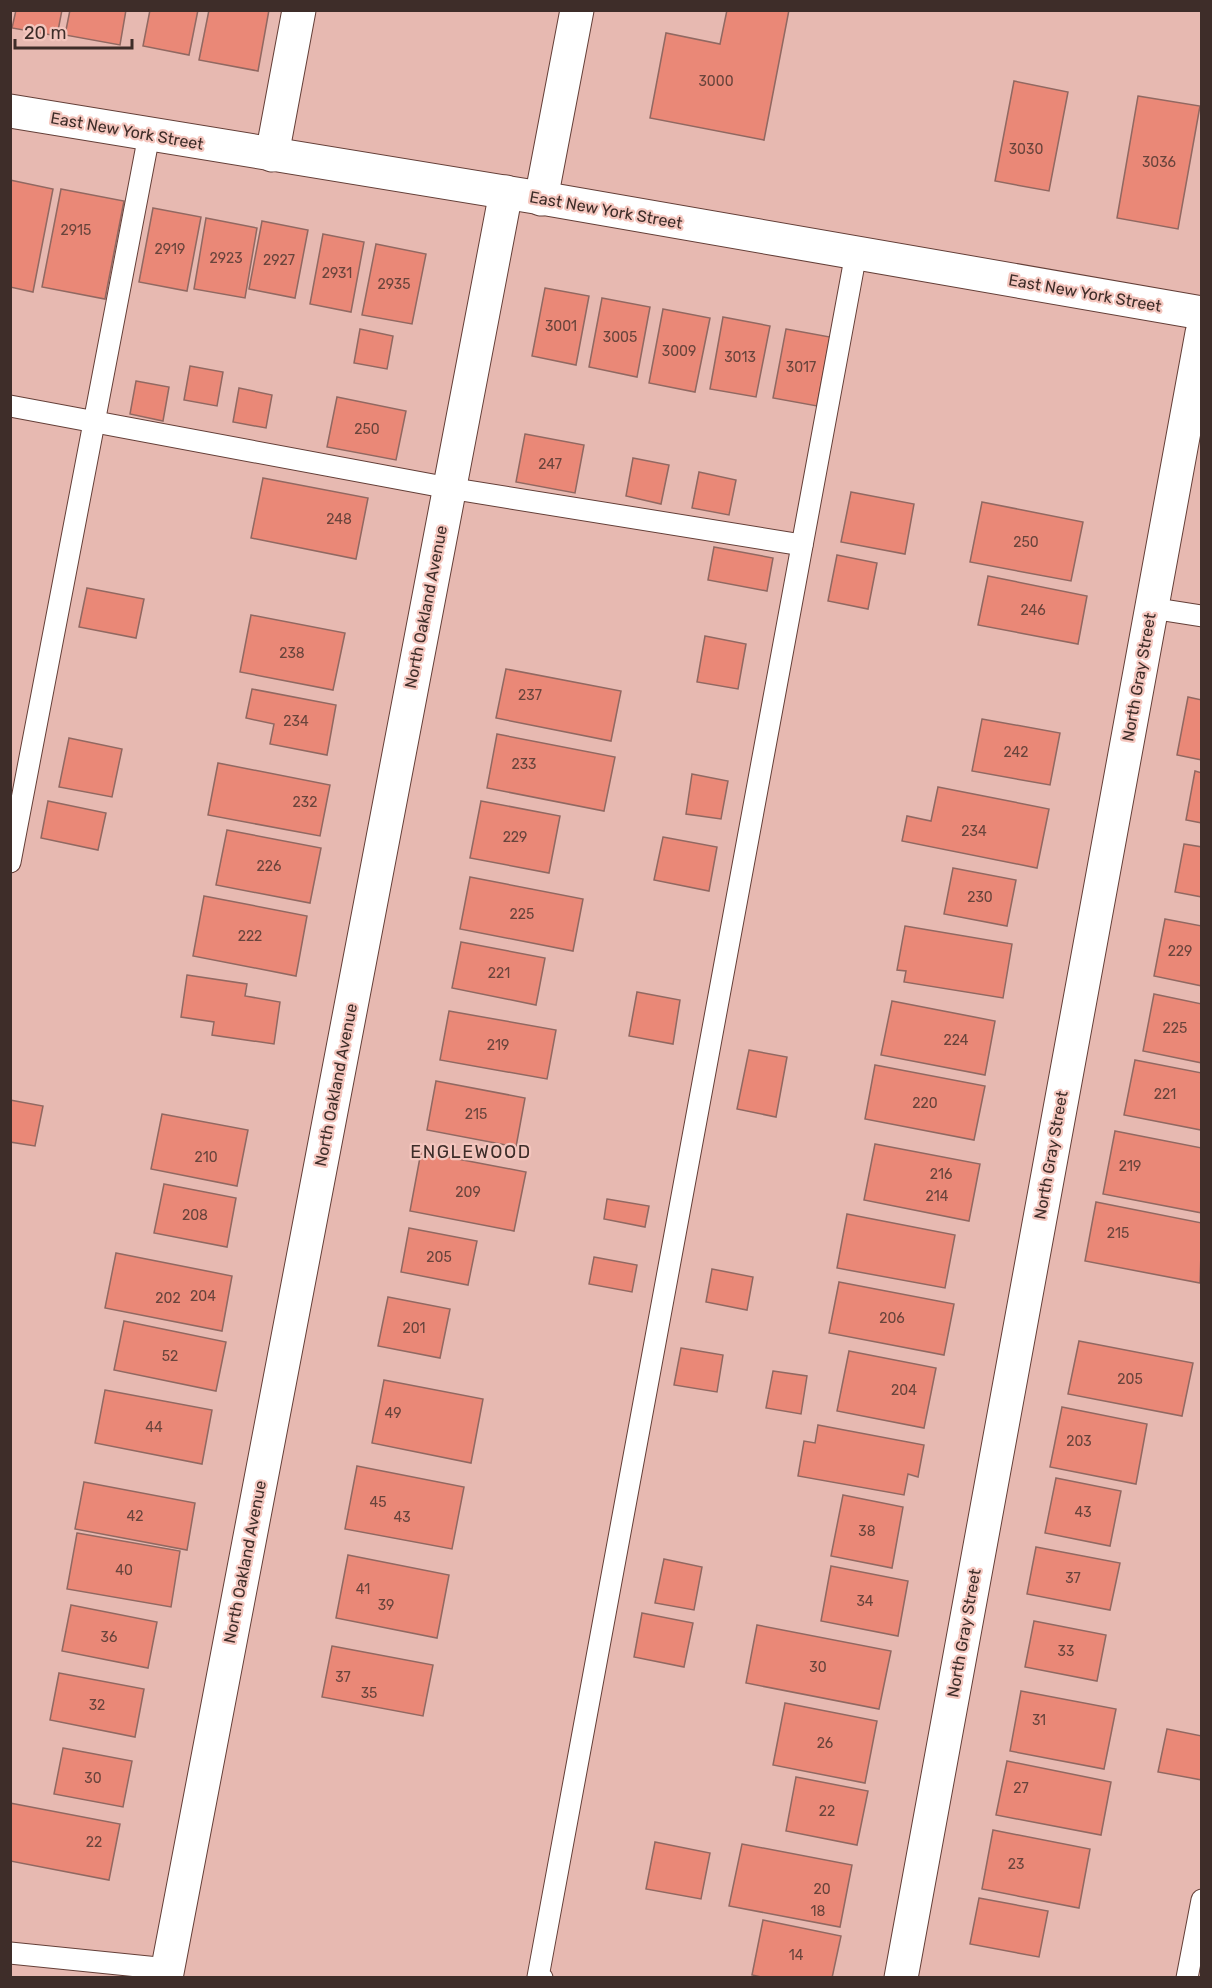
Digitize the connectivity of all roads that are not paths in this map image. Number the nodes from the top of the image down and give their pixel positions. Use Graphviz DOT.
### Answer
graph roads {
  1 [pos="299,10"];
  2 [pos="577,10"];
  3 [pos="10,111"];
  4 [pos="149,135"];
  5 [pos="272,155"];
  6 [pos="506,192"];
  7 [pos="541,199"];
  8 [pos="856,253"];
  9 [pos="1202,313"];
  10 [pos="1202,333"];
  11 [pos="10,406"];
  12 [pos="95,421"];
  13 [pos="449,488"];
  14 [pos="802,545"];
  15 [pos="1151,608"];
  16 [pos="1202,616"];
  17 [pos="10,862"];
  18 [pos="1202,1900"];
  19 [pos="10,1953"];
  20 [pos="167,1973"];
  21 [pos="542,1977"];
  22 [pos="901,1977"];
  23 [pos="1187,1977"];
  1 -- 5 [label="street"];
  2 -- 7 [label="street"];
  3 -- 4 [label="street, East New York Street"];
  4 -- 5 [label="street, East New York Street"];
  4 -- 12 [label="lane"];
  5 -- 6 [label="street, East New York Street"];
  6 -- 7 [label="street, East New York Street"];
  6 -- 13 [label="street, North Oakland Avenue"];
  7 -- 8 [label="street, East New York Street"];
  8 -- 9 [label="street, East New York Street"];
  8 -- 14 [label="lane"];
  10 -- 15 [label="street, North Gray Street"];
  11 -- 12 [label="lane"];
  12 -- 13 [label="lane"];
  12 -- 17 [label="lane"];
  13 -- 14 [label="lane"];
  13 -- 20 [label="street, North Oakland Avenue"];
  14 -- 21 [label="lane"];
  15 -- 16 [label="lane"];
  15 -- 22 [label="street, North Gray Street"];
  18 -- 23 [label="lane"];
  19 -- 20 [label="lane"];
}
